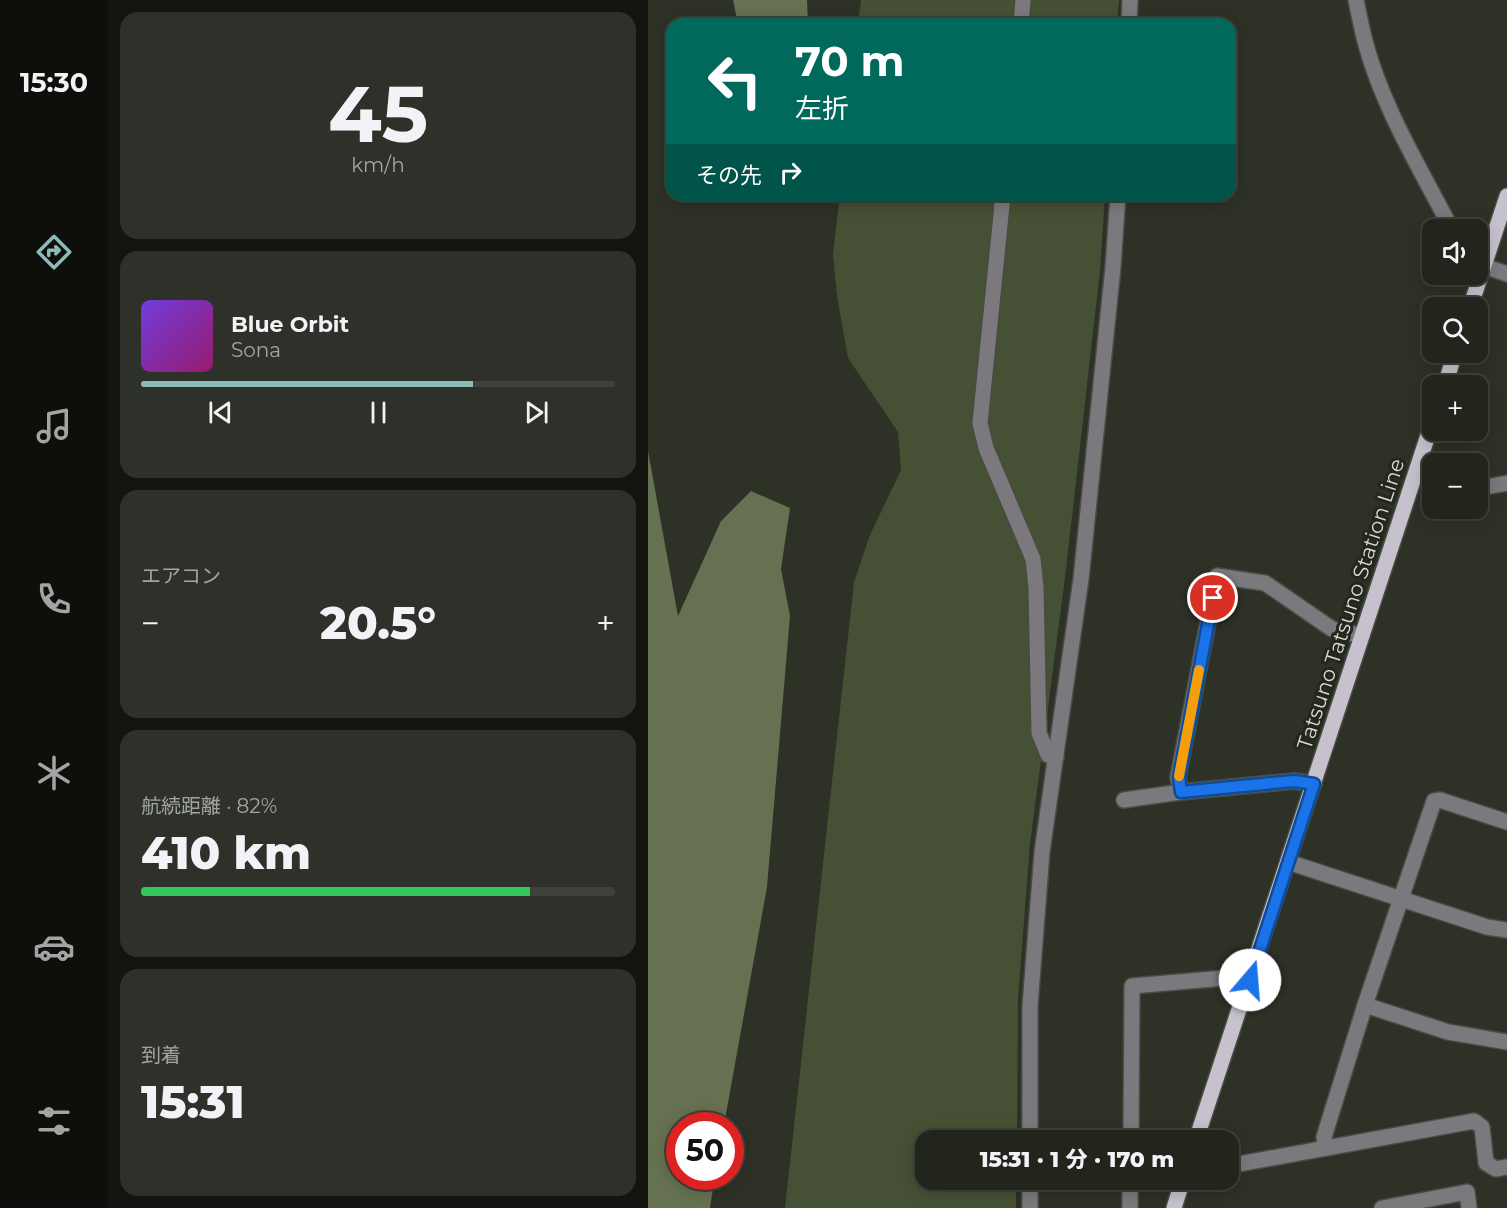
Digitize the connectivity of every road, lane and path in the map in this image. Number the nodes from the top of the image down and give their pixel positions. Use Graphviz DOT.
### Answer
graph roads {
  1 [pos="1023,0"];
  2 [pos="1130,0"];
  3 [pos="1356,0"];
  4 [pos="1022,18"];
  5 [pos="1129,18"];
  6 [pos="1507,196"];
  7 [pos="1002,201"];
  8 [pos="1118,201"];
  9 [pos="1446,219"];
  10 [pos="1488,245"];
  11 [pos="1488,268"];
  12 [pos="1507,274"];
  13 [pos="1426,441"];
  14 [pos="1417,470"];
  15 [pos="1422,472"];
  16 [pos="1507,483"];
  17 [pos="1488,486"];
  18 [pos="1362,636"];
  19 [pos="1056,757"];
  20 [pos="1314,784"];
  21 [pos="1181,792"];
  22 [pos="1124,800"];
  23 [pos="1507,822"];
  24 [pos="1288,862"];
  25 [pos="1401,899"];
  26 [pos="1507,930"];
  27 [pos="1250,980"];
  28 [pos="1365,1005"];
  29 [pos="1507,1042"];
  30 [pos="1030,1130"];
  31 [pos="1131,1130"];
  32 [pos="1199,1130"];
  33 [pos="1326,1148"];
  34 [pos="1239,1164"];
  35 [pos="1507,1167"];
  36 [pos="1030,1190"];
  37 [pos="1130,1190"];
  38 [pos="1180,1190"];
  39 [pos="1030,1208"];
  40 [pos="1130,1208"];
  41 [pos="1174,1208"];
  42 [pos="1382,1208"];
  43 [pos="1469,1208"];
  1 -- 4 [label="street"];
  2 -- 5 [label="street"];
  3 -- 9 [label="street"];
  6 -- 10 [label="main road"];
  7 -- 19 [label="street"];
  8 -- 19 [label="street"];
  11 -- 12 [label="street"];
  13 -- 14 [label="main road, Tatsuno Tatsuno Station Line"];
  14 -- 15 [label="street"];
  14 -- 18 [label="main road, Tatsuno Tatsuno Station Line"];
  16 -- 17 [label="street"];
  18 -- 20 [label="main road, Tatsuno Tatsuno Station Line"];
  18 -- 21 [label="street"];
  19 -- 30 [label="street"];
  20 -- 21 [label="street"];
  20 -- 24 [label="main road, Tatsuno Tatsuno Station Line"];
  21 -- 22 [label="street"];
  23 -- 25 [label="street"];
  24 -- 25 [label="street"];
  24 -- 27 [label="main road, Tatsuno Tatsuno Station Line"];
  25 -- 26 [label="street"];
  25 -- 28 [label="street"];
  27 -- 31 [label="street"];
  27 -- 32 [label="main road, Tatsuno Tatsuno Station Line"];
  28 -- 29 [label="street"];
  28 -- 33 [label="street"];
  33 -- 34 [label="street"];
  33 -- 35 [label="street"];
  36 -- 39 [label="street"];
  37 -- 40 [label="street"];
  38 -- 41 [label="main road"];
  42 -- 43 [label="street"];
}
